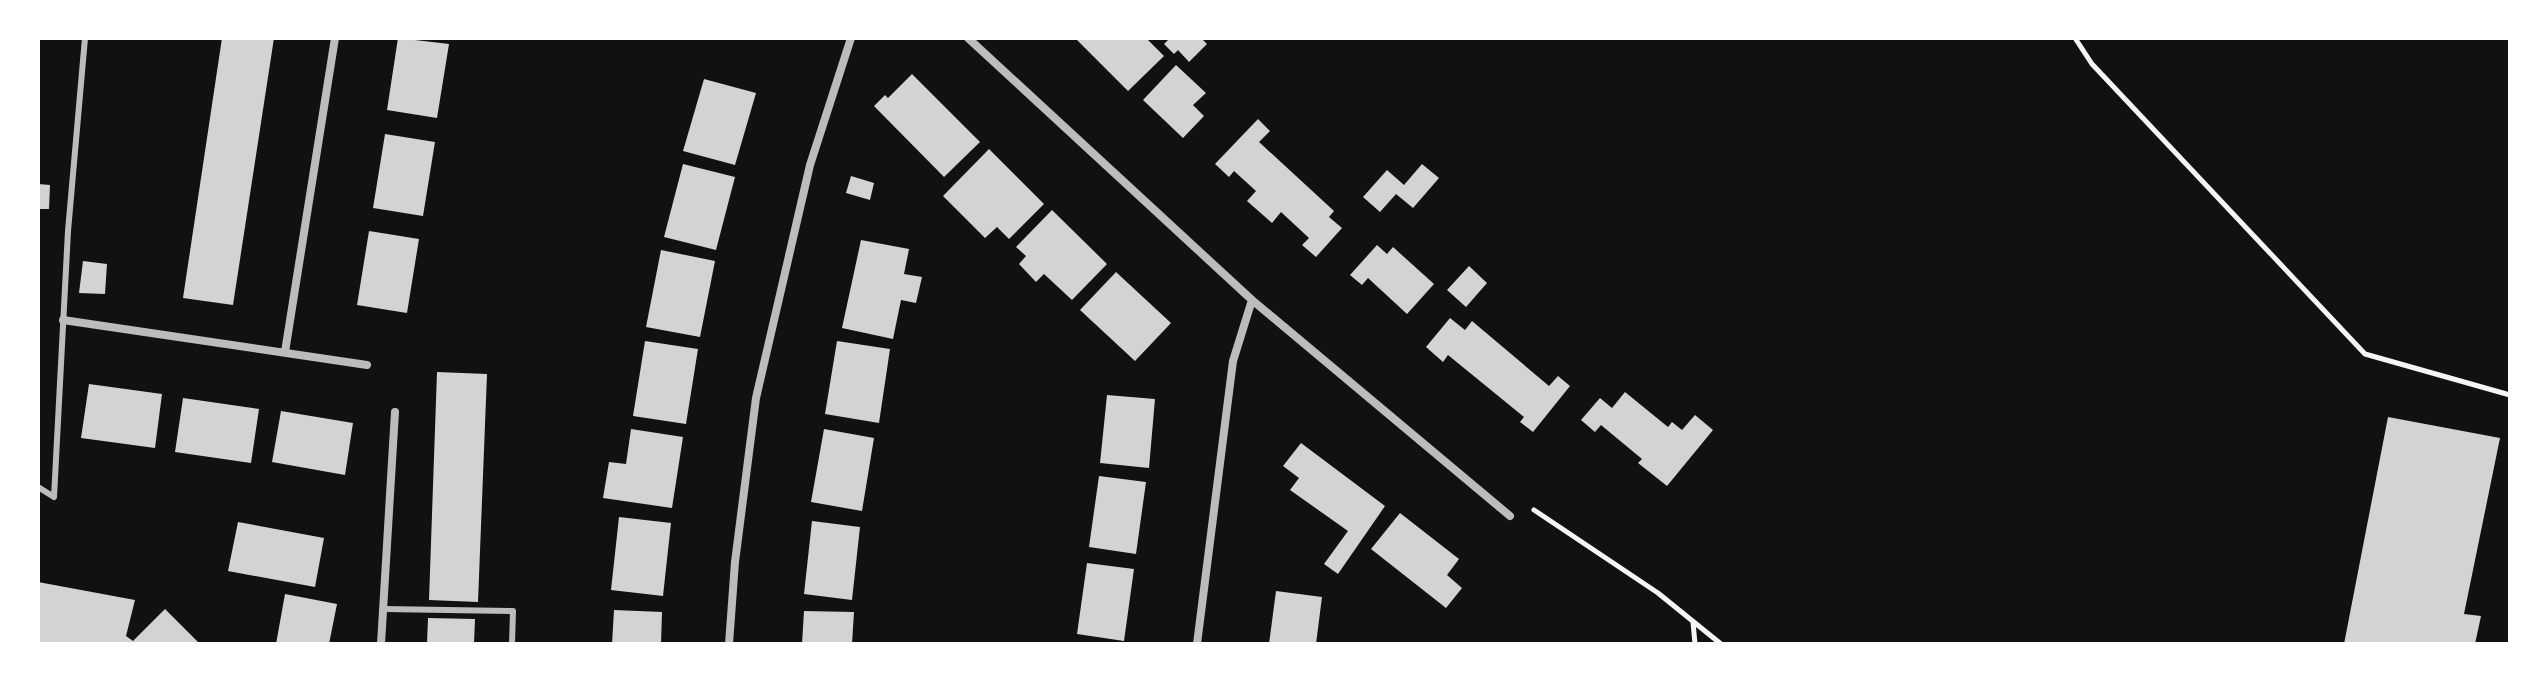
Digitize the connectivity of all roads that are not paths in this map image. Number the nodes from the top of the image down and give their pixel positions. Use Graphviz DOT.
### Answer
graph roads {
  1 [pos="85,38"];
  2 [pos="335,38"];
  3 [pos="851,38"];
  4 [pos="968,38"];
  5 [pos="1252,300"];
  6 [pos="63,320"];
  7 [pos="285,352"];
  8 [pos="367,365"];
  9 [pos="395,412"];
  10 [pos="38,487"];
  11 [pos="1510,516"];
  12 [pos="384,609"];
  13 [pos="381,644"];
  14 [pos="512,644"];
  15 [pos="729,644"];
  16 [pos="1197,644"];
  1 -- 6 [label="lane"];
  2 -- 7 [label="street"];
  3 -- 15 [label="street"];
  4 -- 5 [label="street"];
  5 -- 11 [label="street"];
  5 -- 16 [label="street"];
  6 -- 7 [label="street"];
  6 -- 10 [label="lane"];
  7 -- 8 [label="street"];
  9 -- 12 [label="street"];
  12 -- 13 [label="street"];
  12 -- 14 [label="lane"];
}
